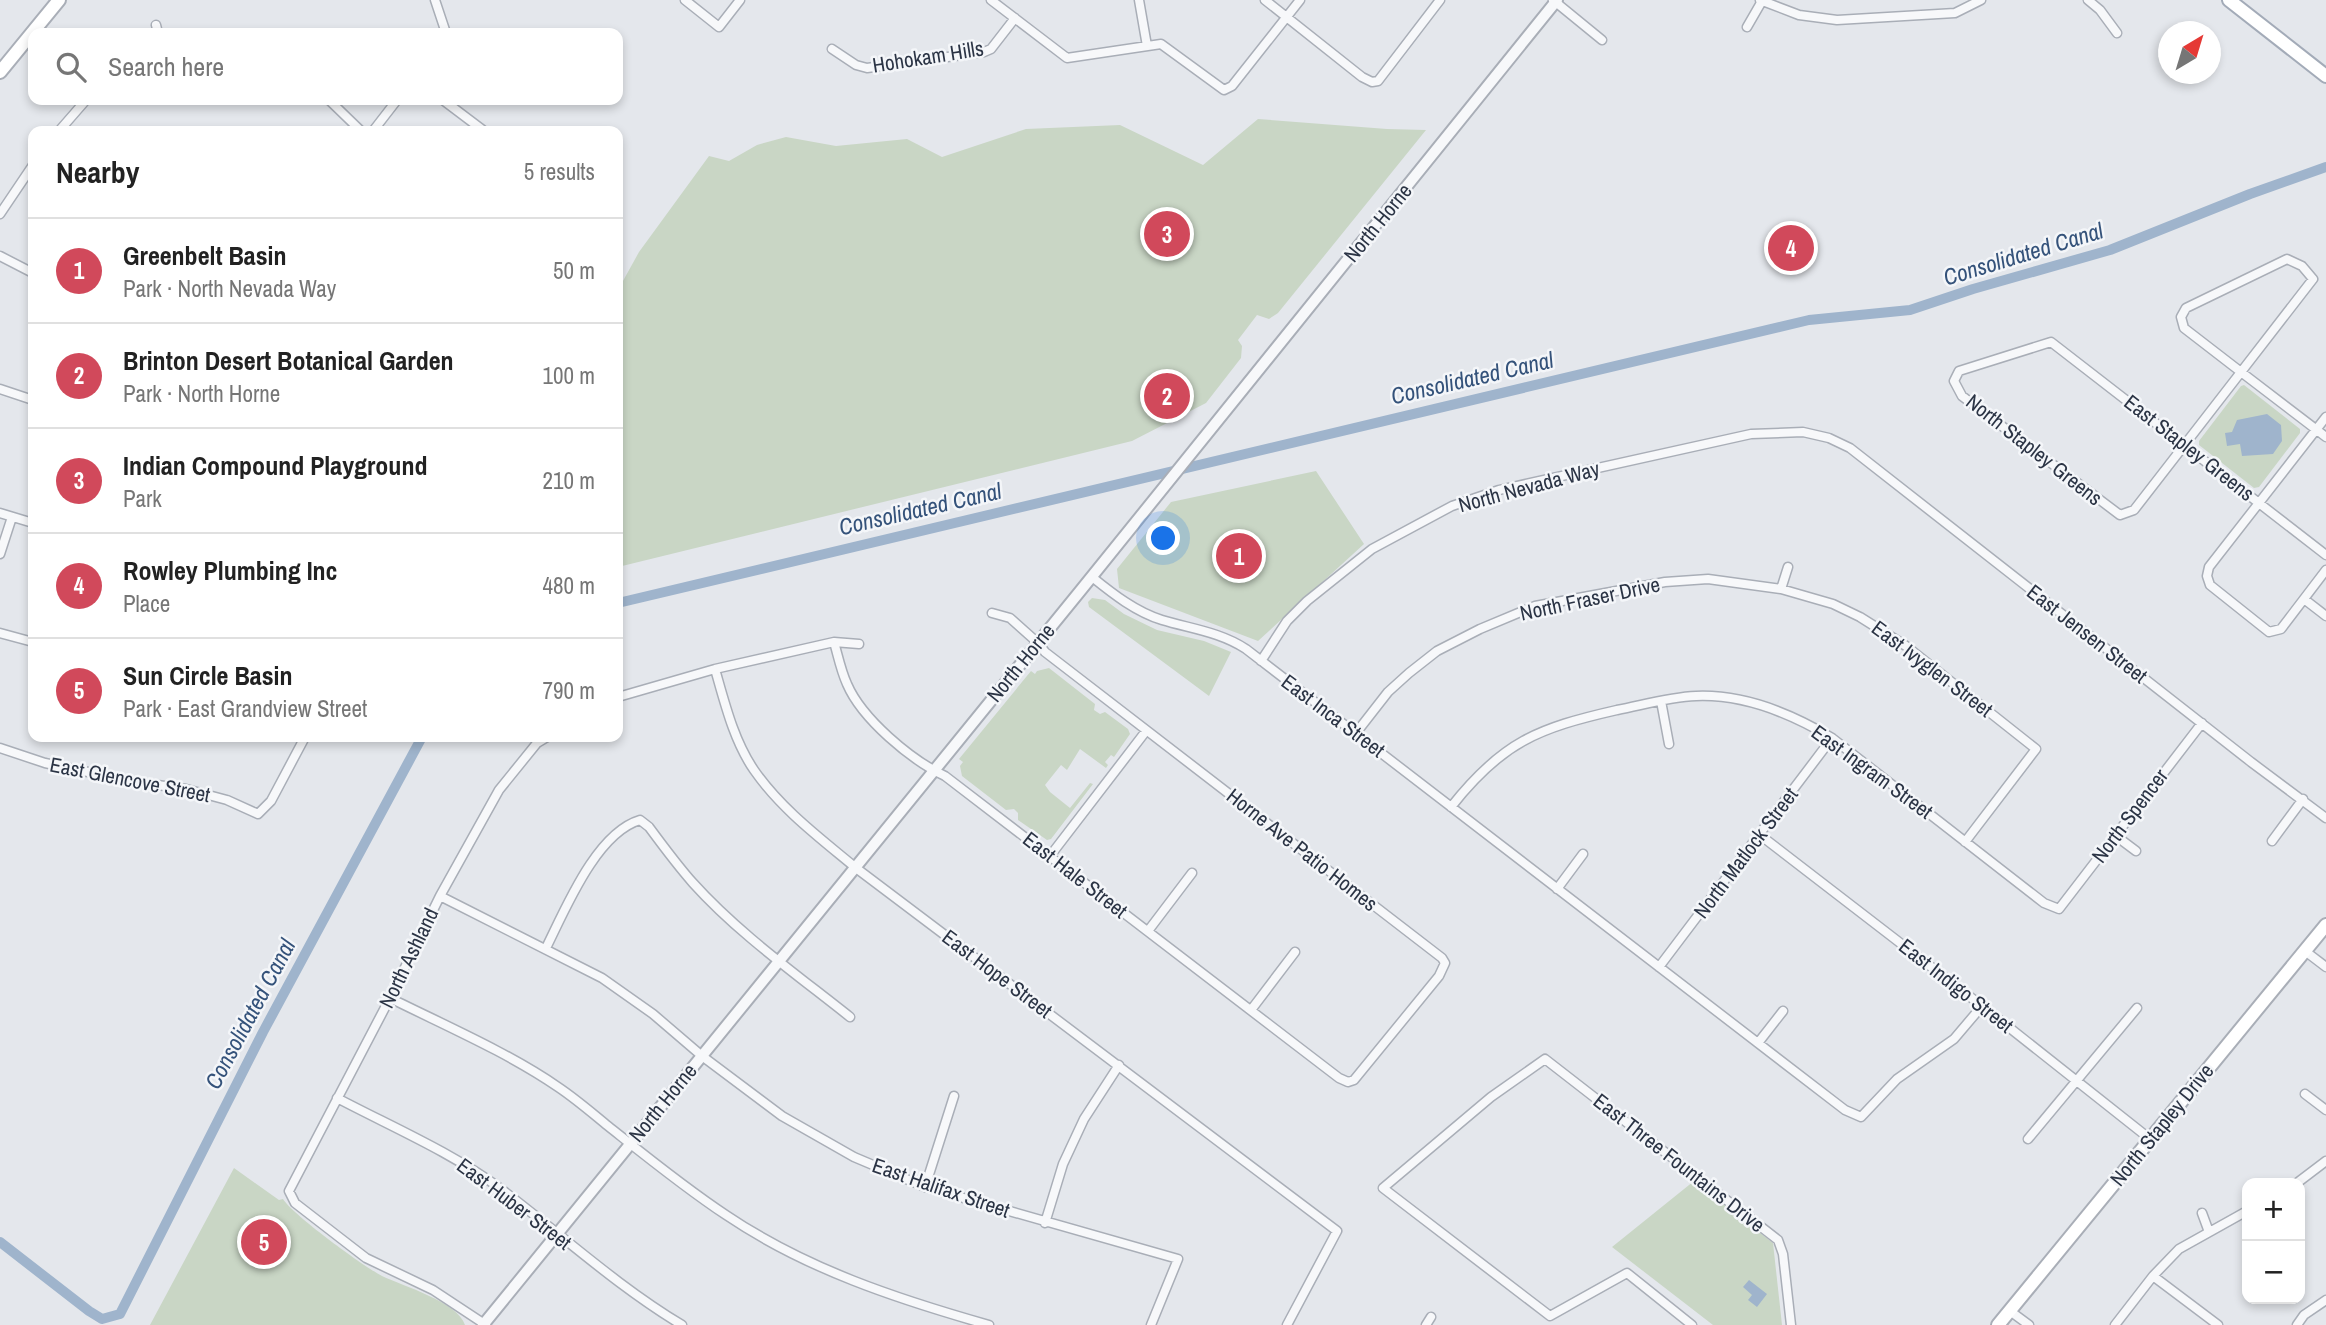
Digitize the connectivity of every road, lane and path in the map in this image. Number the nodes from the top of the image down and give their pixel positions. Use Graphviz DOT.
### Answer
graph roads {
  1 [pos="60,0"];
  2 [pos="435,0"];
  3 [pos="685,0"];
  4 [pos="740,0"];
  5 [pos="992,0"];
  6 [pos="1139,0"];
  7 [pos="1265,0"];
  8 [pos="1300,0"];
  9 [pos="1982,0"];
  10 [pos="2088,0"];
  11 [pos="2229,0"];
  12 [pos="1438,1"];
  13 [pos="1555,1"];
  14 [pos="1761,1"];
  15 [pos="1015,18"];
  16 [pos="1286,18"];
  17 [pos="1747,27"];
  18 [pos="37,28"];
  19 [pos="444,28"];
  20 [pos="2117,33"];
  21 [pos="28,38"];
  22 [pos="1602,40"];
  23 [pos="1147,46"];
  24 [pos="832,48"];
  25 [pos="0,72"];
  26 [pos="2326,76"];
  27 [pos="82,105"];
  28 [pos="334,105"];
  29 [pos="393,105"];
  30 [pos="450,105"];
  31 [pos="63,126"];
  32 [pos="356,126"];
  33 [pos="377,126"];
  34 [pos="477,126"];
  35 [pos="28,172"];
  36 [pos="0,214"];
  37 [pos="0,256"];
  38 [pos="28,270"];
  39 [pos="2050,342"];
  40 [pos="2241,372"];
  41 [pos="0,389"];
  42 [pos="28,398"];
  43 [pos="2326,417"];
  44 [pos="2316,429"];
  45 [pos="2326,437"];
  46 [pos="2186,445"];
  47 [pos="1850,448"];
  48 [pos="2260,503"];
  49 [pos="0,513"];
  50 [pos="12,517"];
  51 [pos="28,522"];
  52 [pos="0,554"];
  53 [pos="2326,555"];
  54 [pos="1787,567"];
  55 [pos="2326,570"];
  56 [pos="1092,577"];
  57 [pos="1781,589"];
  58 [pos="2304,599"];
  59 [pos="992,613"];
  60 [pos="2326,616"];
  61 [pos="0,633"];
  62 [pos="28,641"];
  63 [pos="834,642"];
  64 [pos="1038,643"];
  65 [pos="859,644"];
  66 [pos="1261,661"];
  67 [pos="715,669"];
  68 [pos="623,696"];
  69 [pos="1661,701"];
  70 [pos="2202,723"];
  71 [pos="1146,731"];
  72 [pos="1356,733"];
  73 [pos="1832,738"];
  74 [pos="302,742"];
  75 [pos="539,742"];
  76 [pos="1669,744"];
  77 [pos="0,748"];
  78 [pos="934,770"];
  79 [pos="2303,799"];
  80 [pos="1451,807"];
  81 [pos="2326,818"];
  82 [pos="1760,835"];
  83 [pos="2116,836"];
  84 [pos="2272,841"];
  85 [pos="1965,842"];
  86 [pos="2136,851"];
  87 [pos="1583,854"];
  88 [pos="1050,856"];
  89 [pos="856,868"];
  90 [pos="1192,873"];
  91 [pos="1557,889"];
  92 [pos="440,895"];
  93 [pos="2059,909"];
  94 [pos="2326,925"];
  95 [pos="1148,931"];
  96 [pos="546,948"];
  97 [pos="2305,951"];
  98 [pos="1295,952"];
  99 [pos="780,962"];
  100 [pos="1659,967"];
  101 [pos="2326,967"];
  102 [pos="390,998"];
  103 [pos="1982,1006"];
  104 [pos="2137,1008"];
  105 [pos="1251,1010"];
  106 [pos="1783,1011"];
  107 [pos="850,1017"];
  108 [pos="1758,1043"];
  109 [pos="702,1056"];
  110 [pos="1119,1065"];
  111 [pos="1348,1082"];
  112 [pos="2078,1082"];
  113 [pos="2305,1094"];
  114 [pos="954,1097"];
  115 [pos="337,1098"];
  116 [pos="2326,1110"];
  117 [pos="2028,1139"];
  118 [pos="2150,1139"];
  119 [pos="630,1144"];
  120 [pos="2326,1161"];
  121 [pos="2304,1178"];
  122 [pos="925,1187"];
  123 [pos="2202,1213"];
  124 [pos="2242,1214"];
  125 [pos="1045,1223"];
  126 [pos="2209,1232"];
  127 [pos="557,1235"];
  128 [pos="2153,1276"];
  129 [pos="2326,1300"];
  130 [pos="2010,1311"];
  131 [pos="1431,1317"];
  132 [pos="484,1324"];
  133 [pos="682,1325"];
  134 [pos="989,1325"];
  135 [pos="1151,1325"];
  136 [pos="1287,1325"];
  137 [pos="1426,1325"];
  138 [pos="1692,1325"];
  139 [pos="1791,1325"];
  140 [pos="1998,1325"];
  141 [pos="2029,1325"];
  142 [pos="2115,1325"];
  143 [pos="2218,1325"];
  144 [pos="2297,1325"];
  1 -- 18 [label="main road"];
  2 -- 19 [label="street"];
  3 -- 4 [label="street"];
  5 -- 15 [label="street"];
  6 -- 23 [label="street"];
  7 -- 16 [label="street"];
  8 -- 16 [label="street"];
  9 -- 14 [label="street"];
  10 -- 20 [label="street"];
  11 -- 26 [label="main road"];
  12 -- 16 [label="street"];
  13 -- 22 [label="street"];
  13 -- 56 [label="street, North Horne"];
  14 -- 17 [label="street"];
  15 -- 23 [label="street"];
  15 -- 24 [label="street, Hohokam Hills"];
  16 -- 23 [label="street"];
  21 -- 25 [label="main road"];
  27 -- 31 [label="street"];
  28 -- 32 [label="street"];
  29 -- 33 [label="street"];
  30 -- 34 [label="street"];
  35 -- 36 [label="street"];
  37 -- 38 [label="street"];
  39 -- 46 [label="street, East Stapley Greens"];
  39 -- 46 [label="street, North Stapley Greens"];
  40 -- 40 [label="street"];
  40 -- 44 [label="street"];
  40 -- 46 [label="street, North Stapley Greens"];
  41 -- 42 [label="street"];
  43 -- 44 [label="street"];
  44 -- 45 [label="street"];
  44 -- 48 [label="street"];
  46 -- 48 [label="street, East Stapley Greens"];
  47 -- 66 [label="street, North Nevada Way"];
  47 -- 70 [label="street, East Jensen Street"];
  48 -- 53 [label="street, East Stapley Greens"];
  48 -- 58 [label="street"];
  49 -- 50 [label="street"];
  50 -- 51 [label="street"];
  50 -- 52 [label="street"];
  54 -- 57 [label="street"];
  55 -- 58 [label="street"];
  56 -- 64 [label="street, North Horne"];
  56 -- 66 [label="street, East Inca Street"];
  57 -- 72 [label="street, North Fraser Drive"];
  57 -- 85 [label="street, East Ivyglen Street"];
  58 -- 60 [label="street"];
  59 -- 64 [label="street, Horne Ave Patio Homes"];
  61 -- 62 [label="street"];
  63 -- 65 [label="street"];
  63 -- 67 [label="street"];
  63 -- 78 [label="street, East Hale Street"];
  64 -- 71 [label="street, Horne Ave Patio Homes"];
  64 -- 78 [label="street, North Horne"];
  66 -- 72 [label="street, East Inca Street"];
  67 -- 68 [label="street"];
  67 -- 89 [label="street, East Hope Street"];
  69 -- 73 [label="street, East Ingram Street"];
  69 -- 76 [label="street"];
  69 -- 80 [label="street, East Ingram Street"];
  70 -- 79 [label="street, East Jensen Street"];
  70 -- 83 [label="street, North Spencer"];
  71 -- 88 [label="street"];
  71 -- 111 [label="street, Horne Ave Patio Homes"];
  72 -- 80 [label="street, East Inca Street"];
  73 -- 82 [label="street, North Matlock Street"];
  73 -- 85 [label="street, East Ingram Street"];
  74 -- 77 [label="street, East Glencove Street"];
  75 -- 92 [label="street, North Ashland"];
  78 -- 88 [label="street, East Hale Street"];
  78 -- 89 [label="street, North Horne"];
  79 -- 81 [label="street, East Jensen Street"];
  79 -- 84 [label="street"];
  80 -- 91 [label="street, East Inca Street"];
  82 -- 100 [label="street, North Matlock Street"];
  82 -- 103 [label="street, East Indigo Street"];
  83 -- 86 [label="street"];
  83 -- 93 [label="street, North Spencer"];
  85 -- 93 [label="street, East Ingram Street"];
  87 -- 91 [label="street"];
  88 -- 95 [label="street, East Hale Street"];
  89 -- 99 [label="street, North Horne"];
  89 -- 110 [label="street, East Hope Street"];
  90 -- 95 [label="street"];
  91 -- 100 [label="street, East Inca Street"];
  92 -- 96 [label="street, East Halifax Street"];
  92 -- 102 [label="street, North Ashland"];
  94 -- 97 [label="main road, North Stapley Drive"];
  95 -- 105 [label="street, East Hale Street"];
  96 -- 99 [label="street"];
  96 -- 109 [label="street, East Halifax Street"];
  97 -- 101 [label="street"];
  97 -- 118 [label="main road, North Stapley Drive"];
  98 -- 105 [label="street"];
  99 -- 107 [label="street"];
  99 -- 109 [label="street, North Horne"];
  100 -- 108 [label="street, East Inca Street"];
  102 -- 115 [label="street, North Ashland"];
  102 -- 119 [label="street"];
  103 -- 108 [label="street, East Inca Street"];
  103 -- 112 [label="street, East Indigo Street"];
  104 -- 112 [label="street"];
  105 -- 111 [label="street, East Hale Street"];
  106 -- 108 [label="street"];
  109 -- 119 [label="street, North Horne"];
  109 -- 122 [label="street, East Halifax Street"];
  110 -- 125 [label="street"];
  110 -- 136 [label="street, East Hope Street"];
  112 -- 117 [label="street"];
  112 -- 118 [label="street, East Indigo Street"];
  113 -- 116 [label="street"];
  114 -- 122 [label="street"];
  115 -- 127 [label="street, East Huber Street"];
  115 -- 132 [label="street, North Ashland"];
  118 -- 130 [label="main road, North Stapley Drive"];
  119 -- 127 [label="street, North Horne"];
  119 -- 134 [label="street"];
  120 -- 121 [label="street"];
  122 -- 125 [label="street, East Halifax Street"];
  123 -- 126 [label="street"];
  124 -- 126 [label="street"];
  125 -- 135 [label="street, East Halifax Street"];
  126 -- 128 [label="street"];
  127 -- 132 [label="street, North Horne"];
  127 -- 133 [label="street, East Huber Street"];
  128 -- 142 [label="street"];
  128 -- 143 [label="street"];
  129 -- 144 [label="street"];
  130 -- 140 [label="main road, North Stapley Drive"];
  130 -- 141 [label="street"];
  131 -- 137 [label="street"];
  138 -- 139 [label="street, East Three Fountains Drive"];
}
